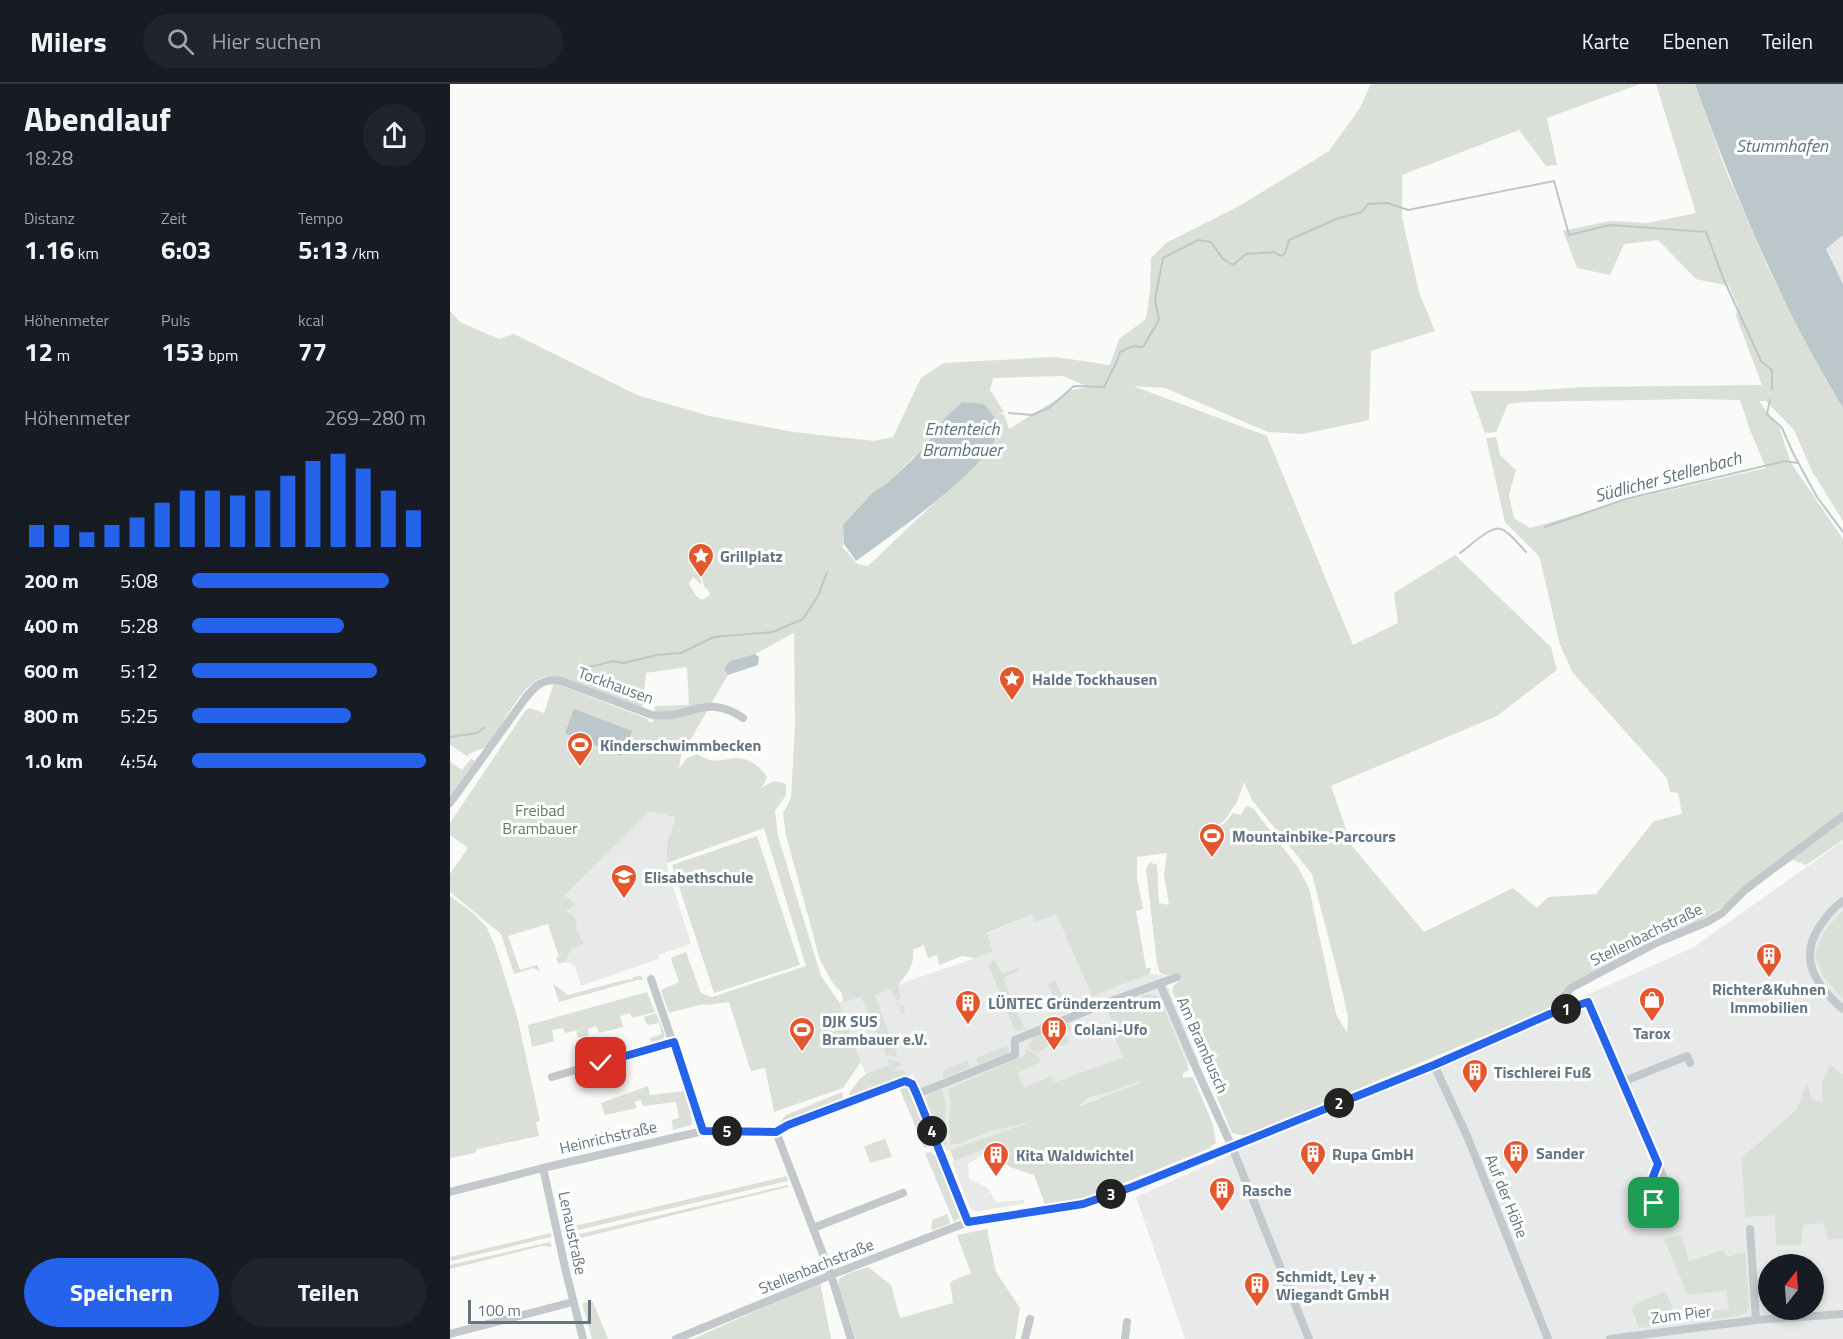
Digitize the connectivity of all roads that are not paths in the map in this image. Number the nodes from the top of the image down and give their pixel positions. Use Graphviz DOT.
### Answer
graph roads {
  1 [pos="743,717"];
  2 [pos="450,803"];
  3 [pos="1843,816"];
  4 [pos="1843,901"];
  5 [pos="1177,977"];
  6 [pos="651,979"];
  7 [pos="1160,984"];
  8 [pos="1843,1009"];
  9 [pos="1550,1014"];
  10 [pos="674,1042"];
  11 [pos="1690,1063"];
  12 [pos="1434,1065"];
  13 [pos="552,1077"];
  14 [pos="1622,1082"];
  15 [pos="917,1095"];
  16 [pos="703,1131"];
  17 [pos="776,1132"];
  18 [pos="1232,1147"];
  19 [pos="1658,1164"];
  20 [pos="543,1168"];
  21 [pos="450,1192"];
  22 [pos="903,1193"];
  23 [pos="968,1222"];
  24 [pos="813,1228"];
  25 [pos="1750,1229"];
  26 [pos="831,1275"];
  27 [pos="573,1302"];
  28 [pos="1843,1314"];
  29 [pos="1030,1319"];
  30 [pos="1756,1320"];
  31 [pos="1127,1322"];
  32 [pos="450,1334"];
  33 [pos="583,1339"];
  34 [pos="676,1339"];
  35 [pos="851,1339"];
  36 [pos="1025,1339"];
  37 [pos="1125,1339"];
  38 [pos="1309,1339"];
  39 [pos="1548,1339"];
  40 [pos="1610,1339"];
  1 -- 2 [label="street, Tockhausen"];
  3 -- 9 [label="street, Stellenbachstraße"];
  4 -- 8 [label="street"];
  5 -- 7 [label="street"];
  6 -- 10 [label="street"];
  7 -- 15 [label="street, Am Brambusch"];
  7 -- 18 [label="street, Am Brambusch"];
  9 -- 12 [label="street, Stellenbachstraße"];
  9 -- 14 [label="street, Stellenbachstraße"];
  10 -- 13 [label="street"];
  10 -- 16 [label="street"];
  11 -- 14 [label="street"];
  12 -- 18 [label="street, Stellenbachstraße"];
  12 -- 39 [label="street, Auf der Höhe"];
  14 -- 19 [label="street, Stellenbachstraße"];
  15 -- 17 [label="street, Heinrichstraße"];
  15 -- 23 [label="street"];
  16 -- 17 [label="street, Heinrichstraße"];
  16 -- 20 [label="street, Heinrichstraße"];
  17 -- 24 [label="street"];
  18 -- 23 [label="street, Stellenbachstraße"];
  18 -- 38 [label="street, Am Brambusch"];
  20 -- 21 [label="street, Heinrichstraße"];
  20 -- 27 [label="street, Lenaustraße"];
  22 -- 24 [label="street"];
  23 -- 26 [label="street, Stellenbachstraße"];
  24 -- 26 [label="street"];
  25 -- 30 [label="street"];
  26 -- 34 [label="street, Stellenbachstraße"];
  26 -- 35 [label="street"];
  27 -- 32 [label="street"];
  27 -- 33 [label="street, Lenaustraße"];
  28 -- 30 [label="street, Zum Pier"];
  29 -- 36 [label="street"];
  30 -- 40 [label="street, Zum Pier"];
  31 -- 37 [label="street"];
}
